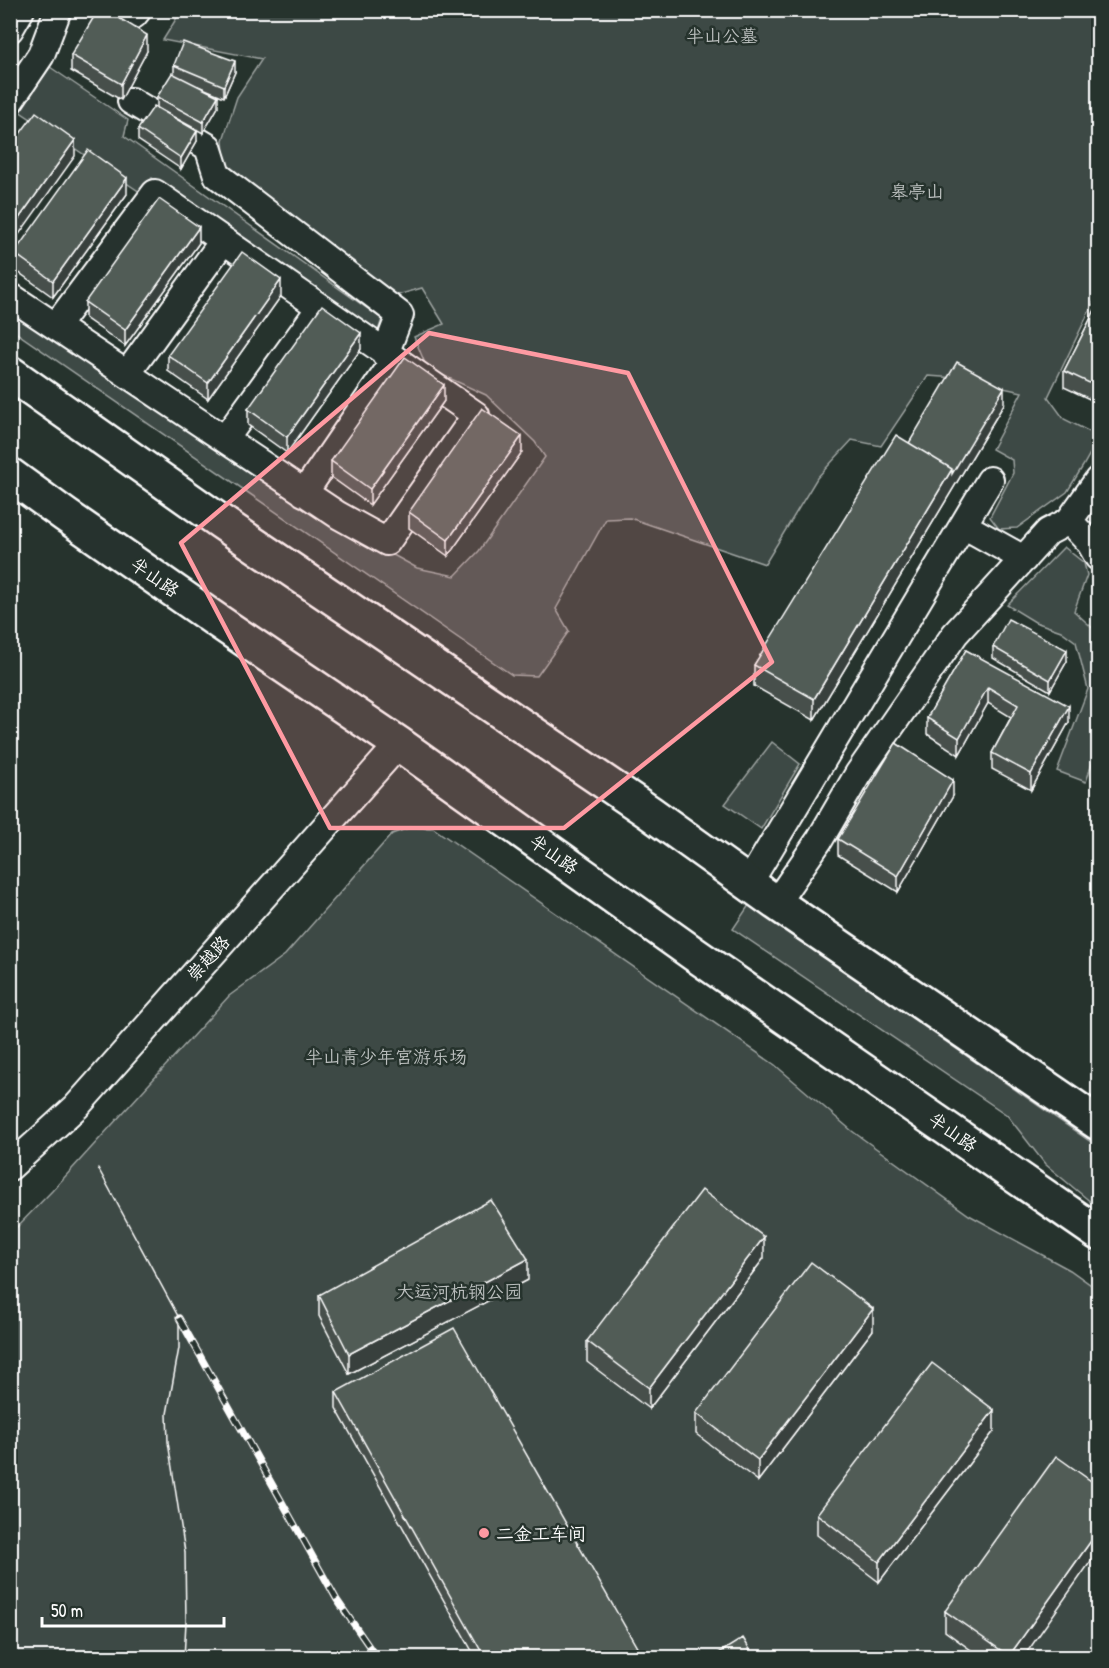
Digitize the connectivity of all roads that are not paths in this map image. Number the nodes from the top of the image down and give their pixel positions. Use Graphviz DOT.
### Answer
graph roads {
  1 [pos="21,10"];
  2 [pos="58,10"];
  3 [pos="10,28"];
  4 [pos="10,101"];
  5 [pos="131,101"];
  6 [pos="223,240"];
  7 [pos="10,296"];
  8 [pos="320,308"];
  9 [pos="56,326"];
  10 [pos="390,357"];
  11 [pos="10,373"];
  12 [pos="127,374"];
  13 [pos="225,439"];
  14 [pos="10,475"];
  15 [pos="990,480"];
  16 [pos="1098,480"];
  17 [pos="304,493"];
  18 [pos="1069,521"];
  19 [pos="963,525"];
  20 [pos="1098,557"];
  21 [pos="1024,559"];
  22 [pos="399,744"];
  23 [pos="749,883"];
  24 [pos="776,903"];
  25 [pos="1098,1123"];
  26 [pos="10,1167"];
  27 [pos="1098,1233"];
  1 -- 3 [label="street"];
  2 -- 4 [label="street"];
  5 -- 10 [label="street"];
  6 -- 8 [label="street"];
  6 -- 9 [label="street"];
  6 -- 12 [label="street"];
  7 -- 9 [label="street"];
  8 -- 10 [label="street"];
  8 -- 13 [label="street"];
  9 -- 12 [label="street"];
  10 -- 17 [label="street"];
  10 -- 17 [label="street"];
  11 -- 23 [label="main road"];
  12 -- 13 [label="street"];
  13 -- 17 [label="street"];
  14 -- 22 [label="main road, 半山路"];
  15 -- 19 [label="street"];
  16 -- 18 [label="street"];
  18 -- 20 [label="street"];
  18 -- 21 [label="street"];
  19 -- 21 [label="street"];
  19 -- 23 [label="street"];
  21 -- 24 [label="street"];
  22 -- 26 [label="street, 崇越路"];
  22 -- 27 [label="main road, 半山路"];
  23 -- 24 [label="main road"];
  24 -- 25 [label="main road"];
}
